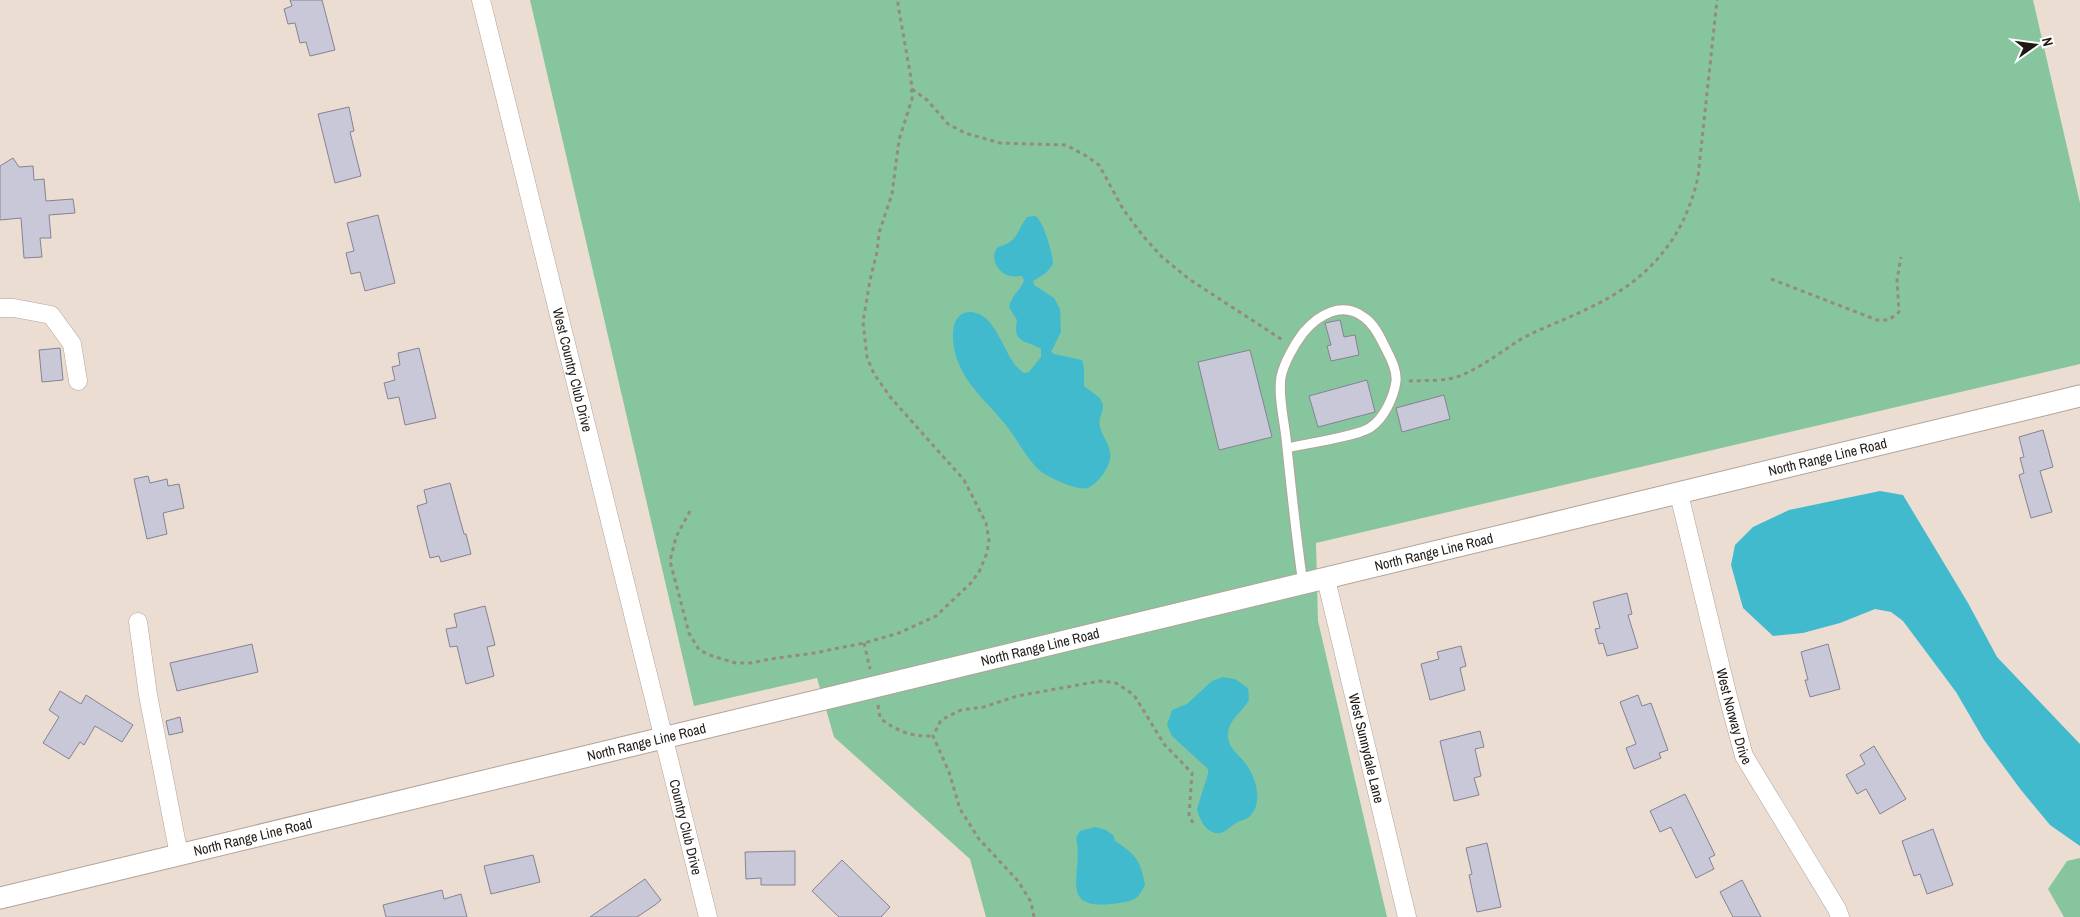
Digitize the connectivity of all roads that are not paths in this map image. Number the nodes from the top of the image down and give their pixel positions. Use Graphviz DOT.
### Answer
graph roads {
  1 [pos="481,0"];
  2 [pos="0,308"];
  3 [pos="78,381"];
  4 [pos="2080,396"];
  5 [pos="1287,448"];
  6 [pos="1679,494"];
  7 [pos="1326,579"];
  8 [pos="1303,585"];
  9 [pos="138,622"];
  10 [pos="663,739"];
  11 [pos="179,855"];
  12 [pos="0,898"];
  13 [pos="708,917"];
  14 [pos="1407,917"];
  15 [pos="1840,917"];
  1 -- 10 [label="street, West Country Club Drive"];
  2 -- 3 [label="street"];
  4 -- 6 [label="street, North Range Line Road"];
  5 -- 5 [label="lane"];
  5 -- 8 [label="lane"];
  6 -- 7 [label="street, North Range Line Road"];
  6 -- 15 [label="street, West Norway Drive"];
  7 -- 8 [label="street, North Range Line Road"];
  7 -- 14 [label="street, West Sunnydale Lane"];
  8 -- 10 [label="street, North Range Line Road"];
  9 -- 11 [label="street"];
  10 -- 11 [label="street, North Range Line Road"];
  10 -- 13 [label="street, Country Club Drive"];
  11 -- 12 [label="street, North Range Line Road"];
}
